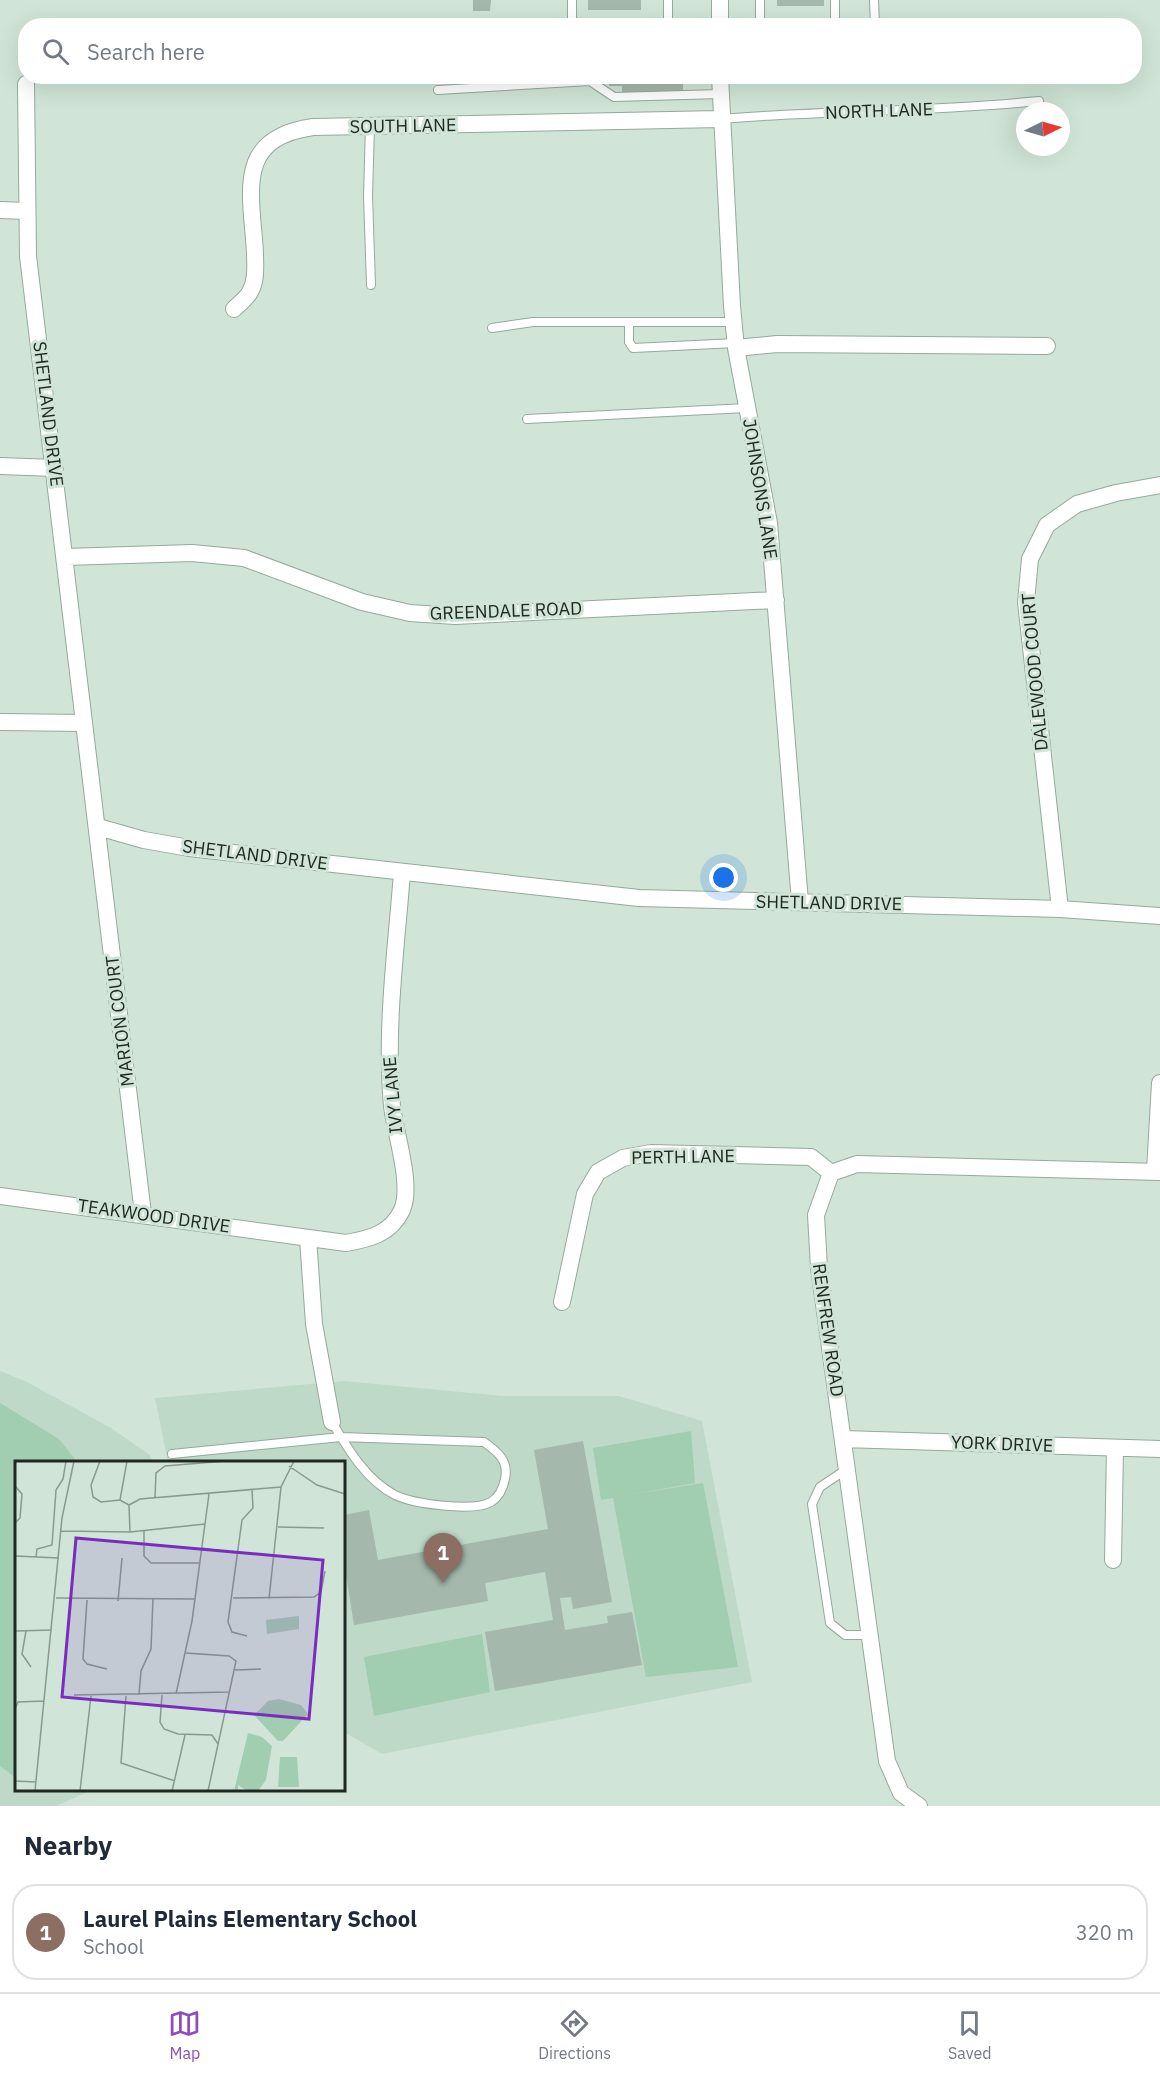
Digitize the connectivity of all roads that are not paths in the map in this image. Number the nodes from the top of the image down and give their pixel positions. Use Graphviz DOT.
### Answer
graph roads {
  1 [pos="572,0"];
  2 [pos="668,0"];
  3 [pos="720,0"];
  4 [pos="760,0"];
  5 [pos="835,0"];
  6 [pos="874,0"];
  7 [pos="572,18"];
  8 [pos="668,18"];
  9 [pos="720,18"];
  10 [pos="760,18"];
  11 [pos="835,18"];
  12 [pos="875,18"];
  13 [pos="26,84"];
  14 [pos="522,84"];
  15 [pos="598,84"];
  16 [pos="720,84"];
  17 [pos="438,90"];
  18 [pos="720,94"];
  19 [pos="1039,101"];
  20 [pos="720,119"];
  21 [pos="370,126"];
  22 [pos="0,210"];
  23 [pos="26,211"];
  24 [pos="371,285"];
  25 [pos="234,309"];
  26 [pos="629,322"];
  27 [pos="733,322"];
  28 [pos="492,328"];
  29 [pos="736,346"];
  30 [pos="1047,346"];
  31 [pos="747,408"];
  32 [pos="527,419"];
  33 [pos="0,466"];
  34 [pos="55,468"];
  35 [pos="1160,485"];
  36 [pos="64,557"];
  37 [pos="776,600"];
  38 [pos="0,722"];
  39 [pos="84,723"];
  40 [pos="98,827"];
  41 [pos="402,873"];
  42 [pos="800,902"];
  43 [pos="1060,909"];
  44 [pos="1160,916"];
  45 [pos="1160,1083"];
  46 [pos="1157,1172"];
  47 [pos="831,1173"];
  48 [pos="0,1196"];
  49 [pos="143,1214"];
  50 [pos="308,1238"];
  51 [pos="562,1302"];
  52 [pos="332,1422"];
  53 [pos="341,1437"];
  54 [pos="844,1439"];
  55 [pos="1114,1448"];
  56 [pos="1160,1449"];
  57 [pos="172,1454"];
  58 [pos="848,1469"];
  59 [pos="1113,1560"];
  60 [pos="870,1635"];
  61 [pos="919,1806"];
  1 -- 7 [label="lane"];
  2 -- 8 [label="lane"];
  3 -- 9 [label="street"];
  4 -- 10 [label="lane"];
  5 -- 11 [label="lane"];
  6 -- 12 [label="lane"];
  13 -- 23 [label="street, SHETLAND DRIVE"];
  14 -- 17 [label="lane"];
  15 -- 18 [label="lane"];
  16 -- 18 [label="street, JOHNSONS LANE"];
  18 -- 20 [label="street, JOHNSONS LANE"];
  19 -- 20 [label="lane, NORTH LANE"];
  20 -- 21 [label="street, SOUTH LANE"];
  20 -- 27 [label="street, JOHNSONS LANE"];
  21 -- 24 [label="lane"];
  21 -- 25 [label="street, SOUTH LANE"];
  22 -- 23 [label="street"];
  23 -- 34 [label="street, SHETLAND DRIVE"];
  26 -- 27 [label="lane"];
  26 -- 28 [label="lane"];
  26 -- 29 [label="lane"];
  27 -- 29 [label="street, JOHNSONS LANE"];
  29 -- 30 [label="street"];
  29 -- 31 [label="street, JOHNSONS LANE"];
  31 -- 32 [label="lane"];
  31 -- 37 [label="street, JOHNSONS LANE"];
  33 -- 34 [label="street"];
  34 -- 36 [label="street, SHETLAND DRIVE"];
  35 -- 43 [label="street, DALEWOOD COURT"];
  36 -- 37 [label="street, GREENDALE ROAD"];
  36 -- 39 [label="street, SHETLAND DRIVE"];
  37 -- 42 [label="street, JOHNSONS LANE"];
  38 -- 39 [label="street"];
  39 -- 40 [label="street, SHETLAND DRIVE"];
  40 -- 41 [label="street, SHETLAND DRIVE"];
  40 -- 49 [label="street, MARION COURT"];
  41 -- 42 [label="street, SHETLAND DRIVE"];
  41 -- 50 [label="street, IVY LANE"];
  42 -- 43 [label="street, SHETLAND DRIVE"];
  43 -- 44 [label="street, SHETLAND DRIVE"];
  45 -- 46 [label="street"];
  46 -- 47 [label="street"];
  47 -- 51 [label="street, PERTH LANE"];
  47 -- 54 [label="street, RENFREW ROAD"];
  48 -- 49 [label="street, TEAKWOOD DRIVE"];
  49 -- 50 [label="street, TEAKWOOD DRIVE"];
  50 -- 52 [label="street"];
  52 -- 53 [label="lane"];
  53 -- 53 [label="lane"];
  53 -- 57 [label="lane"];
  54 -- 55 [label="street, YORK DRIVE"];
  54 -- 58 [label="street, RENFREW ROAD"];
  55 -- 56 [label="street, YORK DRIVE"];
  55 -- 59 [label="street"];
  58 -- 60 [label="street, RENFREW ROAD"];
  58 -- 60 [label="lane"];
  60 -- 61 [label="street, RENFREW ROAD"];
}
